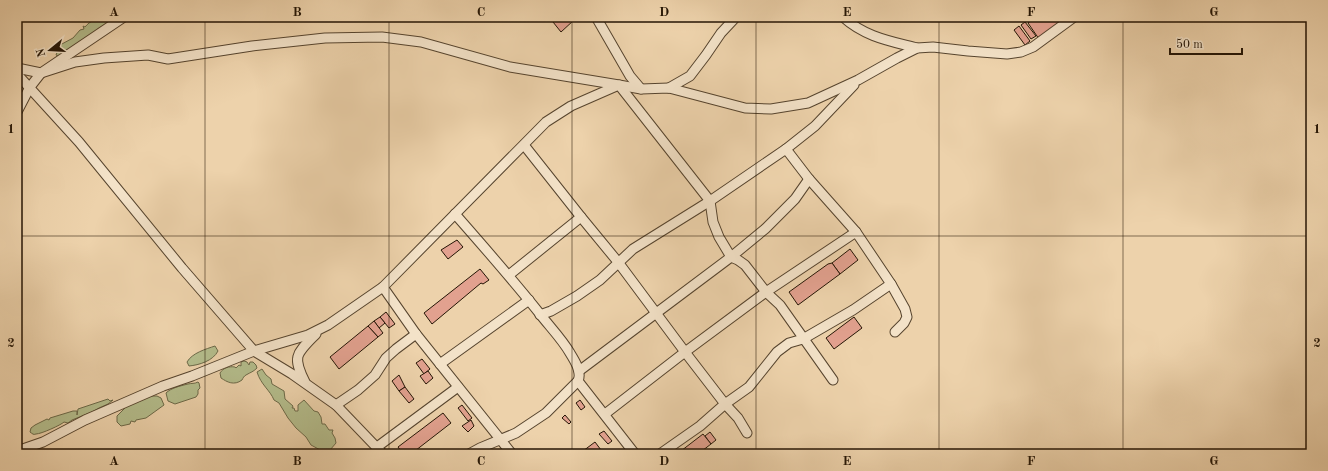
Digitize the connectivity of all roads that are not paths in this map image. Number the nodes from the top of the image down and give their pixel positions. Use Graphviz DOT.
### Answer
graph roads {
  1 [pos="124,17"];
  2 [pos="596,17"];
  3 [pos="736,17"];
  4 [pos="843,17"];
  5 [pos="1074,17"];
  6 [pos="918,48"];
  7 [pos="17,68"];
  8 [pos="41,73"];
  9 [pos="17,74"];
  10 [pos="858,80"];
  11 [pos="620,85"];
  12 [pos="30,87"];
  13 [pos="669,88"];
  14 [pos="640,89"];
  15 [pos="17,112"];
  16 [pos="524,145"];
  17 [pos="786,149"];
  18 [pos="809,178"];
  19 [pos="710,201"];
  20 [pos="455,214"];
  21 [pos="581,217"];
  22 [pos="856,232"];
  23 [pos="731,257"];
  24 [pos="618,262"];
  25 [pos="509,274"];
  26 [pos="891,284"];
  27 [pos="383,288"];
  28 [pos="766,292"];
  29 [pos="529,300"];
  30 [pos="656,313"];
  31 [pos="540,315"];
  32 [pos="321,328"];
  33 [pos="895,332"];
  34 [pos="416,334"];
  35 [pos="803,338"];
  36 [pos="254,351"];
  37 [pos="685,352"];
  38 [pos="440,364"];
  39 [pos="579,371"];
  40 [pos="833,380"];
  41 [pos="578,381"];
  42 [pos="306,384"];
  43 [pos="458,387"];
  44 [pos="725,404"];
  45 [pos="336,405"];
  46 [pos="605,414"];
  47 [pos="747,433"];
  48 [pos="500,439"];
  49 [pos="377,447"];
  50 [pos="17,451"];
  51 [pos="383,454"];
  52 [pos="469,454"];
  53 [pos="512,454"];
  54 [pos="635,454"];
  55 [pos="660,454"];
  1 -- 8 [label="street"];
  2 -- 14 [label="street"];
  3 -- 13 [label="street"];
  4 -- 6 [label="street"];
  5 -- 6 [label="street"];
  6 -- 10 [label="street"];
  7 -- 8 [label="street"];
  8 -- 11 [label="street"];
  8 -- 12 [label="street"];
  9 -- 12 [label="street"];
  10 -- 13 [label="street"];
  10 -- 17 [label="street"];
  11 -- 14 [label="street"];
  11 -- 16 [label="street"];
  11 -- 19 [label="street"];
  12 -- 15 [label="street"];
  12 -- 36 [label="street"];
  13 -- 14 [label="street"];
  16 -- 20 [label="street"];
  16 -- 21 [label="street"];
  17 -- 18 [label="street"];
  17 -- 19 [label="street"];
  18 -- 22 [label="street"];
  18 -- 23 [label="street"];
  19 -- 23 [label="street"];
  19 -- 24 [label="street"];
  20 -- 25 [label="street"];
  20 -- 27 [label="street"];
  21 -- 24 [label="street"];
  21 -- 25 [label="street"];
  22 -- 26 [label="street"];
  22 -- 28 [label="street"];
  23 -- 28 [label="street"];
  23 -- 30 [label="street"];
  24 -- 30 [label="street"];
  24 -- 31 [label="street"];
  25 -- 29 [label="street"];
  26 -- 33 [label="street"];
  26 -- 35 [label="street"];
  27 -- 32 [label="street"];
  27 -- 34 [label="street"];
  28 -- 35 [label="street"];
  28 -- 37 [label="street"];
  29 -- 31 [label="street"];
  29 -- 38 [label="street"];
  30 -- 37 [label="street"];
  30 -- 39 [label="street"];
  31 -- 39 [label="street"];
  32 -- 36 [label="street"];
  32 -- 42 [label="street"];
  34 -- 38 [label="street"];
  34 -- 45 [label="street"];
  35 -- 40 [label="street"];
  35 -- 44 [label="street"];
  36 -- 42 [label="street"];
  36 -- 50 [label="street"];
  37 -- 44 [label="street"];
  37 -- 46 [label="street"];
  38 -- 43 [label="street"];
  39 -- 41 [label="street"];
  41 -- 46 [label="street"];
  41 -- 48 [label="street"];
  42 -- 45 [label="street"];
  43 -- 48 [label="street"];
  43 -- 49 [label="street"];
  44 -- 47 [label="street"];
  44 -- 55 [label="street"];
  45 -- 49 [label="street"];
  46 -- 54 [label="street"];
  48 -- 52 [label="street"];
  48 -- 53 [label="street"];
  49 -- 51 [label="street"];
}
